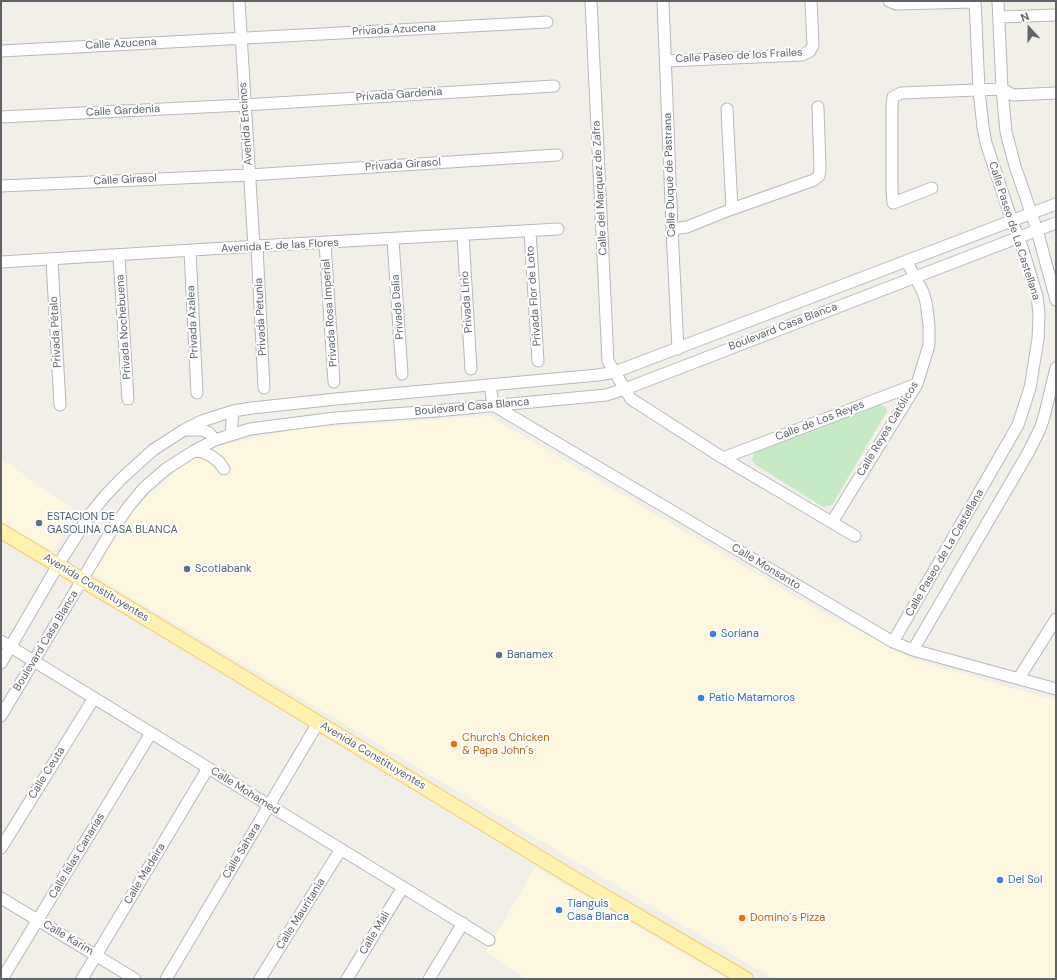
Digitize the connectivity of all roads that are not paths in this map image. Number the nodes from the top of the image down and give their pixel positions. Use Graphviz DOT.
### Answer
graph roads {
  1 [pos="239,1"];
  2 [pos="591,1"];
  3 [pos="663,1"];
  4 [pos="811,1"];
  5 [pos="889,1"];
  6 [pos="975,1"];
  7 [pos="998,1"];
  8 [pos="1056,15"];
  9 [pos="999,17"];
  10 [pos="547,22"];
  11 [pos="241,38"];
  12 [pos="1,51"];
  13 [pos="666,61"];
  14 [pos="554,86"];
  15 [pos="1002,89"];
  16 [pos="979,90"];
  17 [pos="1056,92"];
  18 [pos="244,105"];
  19 [pos="818,107"];
  20 [pos="727,108"];
  21 [pos="1,117"];
  22 [pos="557,155"];
  23 [pos="249,175"];
  24 [pos="1,186"];
  25 [pos="932,188"];
  26 [pos="1056,204"];
  27 [pos="732,209"];
  28 [pos="1032,213"];
  29 [pos="1012,221"];
  30 [pos="1056,223"];
  31 [pos="672,229"];
  32 [pos="558,230"];
  33 [pos="1037,230"];
  34 [pos="530,231"];
  35 [pos="463,235"];
  36 [pos="1018,238"];
  37 [pos="393,240"];
  38 [pos="325,243"];
  39 [pos="255,246"];
  40 [pos="190,251"];
  41 [pos="119,256"];
  42 [pos="52,260"];
  43 [pos="1,262"];
  44 [pos="907,262"];
  45 [pos="915,277"];
  46 [pos="1056,300"];
  47 [pos="715,335"];
  48 [pos="678,349"];
  49 [pos="721,351"];
  50 [pos="538,361"];
  51 [pos="1056,368"];
  52 [pos="471,369"];
  53 [pos="615,372"];
  54 [pos="402,374"];
  55 [pos="334,382"];
  56 [pos="917,384"];
  57 [pos="490,385"];
  58 [pos="264,388"];
  59 [pos="625,389"];
  60 [pos="197,393"];
  61 [pos="128,399"];
  62 [pos="60,405"];
  63 [pos="493,405"];
  64 [pos="233,411"];
  65 [pos="184,430"];
  66 [pos="231,434"];
  67 [pos="215,440"];
  68 [pos="194,451"];
  69 [pos="722,458"];
  70 [pos="224,469"];
  71 [pos="832,522"];
  72 [pos="1,531"];
  73 [pos="855,536"];
  74 [pos="58,565"];
  75 [pos="82,580"];
  76 [pos="1056,619"];
  77 [pos="893,642"];
  78 [pos="6,644"];
  79 [pos="913,650"];
  80 [pos="34,661"];
  81 [pos="1,663"];
  82 [pos="1019,678"];
  83 [pos="1056,690"];
  84 [pos="94,698"];
  85 [pos="1,716"];
  86 [pos="318,723"];
  87 [pos="152,733"];
  88 [pos="208,768"];
  89 [pos="269,806"];
  90 [pos="1,848"];
  91 [pos="341,849"];
  92 [pos="403,887"];
  93 [pos="1,898"];
  94 [pos="38,920"];
  95 [pos="463,924"];
  96 [pos="489,940"];
  97 [pos="96,955"];
  98 [pos="2,979"];
  99 [pos="82,979"];
  100 [pos="135,979"];
  101 [pos="166,979"];
  102 [pos="260,979"];
  103 [pos="347,979"];
  104 [pos="429,979"];
  105 [pos="746,979"];
  1 -- 11 [label="street, Avenida Encinos"];
  2 -- 53 [label="street, Calle del Marquez de Zafra"];
  3 -- 13 [label="street, Calle Duque de Pastrana"];
  4 -- 13 [label="street, Calle Paseo de los Frailes"];
  5 -- 6 [label="street"];
  6 -- 16 [label="street, Calle Paseo de La Castellana"];
  7 -- 9 [label="street, Calle Paseo de La Castellana"];
  8 -- 9 [label="street"];
  9 -- 15 [label="street, Calle Paseo de La Castellana"];
  10 -- 11 [label="street, Privada Azucena"];
  11 -- 12 [label="street, Calle Azucena"];
  11 -- 18 [label="street, Avenida Encinos"];
  13 -- 31 [label="street, Calle Duque de Pastrana"];
  14 -- 18 [label="street, Privada Gardenia"];
  15 -- 16 [label="street"];
  15 -- 17 [label="street"];
  15 -- 28 [label="street, Calle Paseo de La Castellana"];
  16 -- 25 [label="street"];
  16 -- 29 [label="street, Calle Paseo de La Castellana"];
  18 -- 21 [label="street, Calle Gardenia"];
  18 -- 23 [label="street, Avenida Encinos"];
  19 -- 27 [label="street"];
  20 -- 27 [label="street"];
  22 -- 23 [label="street, Privada Girasol"];
  23 -- 24 [label="street, Calle Girasol"];
  23 -- 39 [label="street, Avenida Encinos"];
  26 -- 28 [label="street, Boulevard Casa Blanca"];
  27 -- 31 [label="street"];
  28 -- 29 [label="street, Boulevard Casa Blanca"];
  28 -- 33 [label="street, Calle Paseo de La Castellana"];
  29 -- 36 [label="street, Calle Paseo de La Castellana"];
  29 -- 44 [label="street, Boulevard Casa Blanca"];
  30 -- 33 [label="street, Boulevard Casa Blanca"];
  31 -- 48 [label="street, Calle Duque de Pastrana"];
  32 -- 34 [label="street, Avenida E. de las Flores"];
  33 -- 36 [label="street, Boulevard Casa Blanca"];
  33 -- 46 [label="street, Calle Paseo de La Castellana"];
  34 -- 35 [label="street, Avenida E. de las Flores"];
  34 -- 50 [label="street, Privada Flor de Loto"];
  35 -- 37 [label="street, Avenida E. de las Flores"];
  35 -- 52 [label="street, Privada Lirio"];
  36 -- 45 [label="street, Boulevard Casa Blanca"];
  36 -- 77 [label="street, Calle Paseo de La Castellana"];
  37 -- 38 [label="street, Avenida E. de las Flores"];
  37 -- 54 [label="street, Privada Dalia"];
  38 -- 39 [label="street, Avenida E. de las Flores"];
  38 -- 55 [label="street, Privada Rosa Imperial"];
  39 -- 40 [label="street, Avenida E. de las Flores"];
  39 -- 58 [label="street, Privada Petunia"];
  40 -- 41 [label="street, Avenida E. de las Flores"];
  40 -- 60 [label="street, Privada Azalea"];
  41 -- 42 [label="street, Avenida E. de las Flores"];
  41 -- 61 [label="street, Privada Nochebuena"];
  42 -- 43 [label="street, Avenida E. de las Flores"];
  42 -- 62 [label="street, Privada Pétalo"];
  44 -- 45 [label="street, Calle Reyes Católicos"];
  44 -- 47 [label="street, Boulevard Casa Blanca"];
  45 -- 49 [label="street, Boulevard Casa Blanca"];
  45 -- 56 [label="street, Calle Reyes Católicos"];
  47 -- 48 [label="street, Boulevard Casa Blanca"];
  47 -- 49 [label="street"];
  48 -- 53 [label="street, Boulevard Casa Blanca"];
  49 -- 59 [label="street, Boulevard Casa Blanca"];
  51 -- 79 [label="street, Calle Paseo de La Castellana"];
  53 -- 57 [label="street, Boulevard Casa Blanca"];
  53 -- 59 [label="street"];
  56 -- 69 [label="street, Calle de Los Reyes"];
  56 -- 71 [label="street, Calle Reyes Católicos"];
  57 -- 63 [label="street"];
  57 -- 64 [label="street, Boulevard Casa Blanca"];
  59 -- 63 [label="street, Boulevard Casa Blanca"];
  59 -- 69 [label="street"];
  63 -- 66 [label="street, Boulevard Casa Blanca"];
  63 -- 77 [label="street, Calle Monsanto"];
  64 -- 65 [label="street, Boulevard Casa Blanca"];
  64 -- 66 [label="street"];
  65 -- 67 [label="street"];
  65 -- 74 [label="street, Boulevard Casa Blanca"];
  66 -- 67 [label="street, Boulevard Casa Blanca"];
  67 -- 68 [label="street, Boulevard Casa Blanca"];
  68 -- 70 [label="street"];
  68 -- 75 [label="street, Boulevard Casa Blanca"];
  69 -- 71 [label="street"];
  71 -- 73 [label="street"];
  72 -- 74 [label="main road, Avenida Constituyentes"];
  74 -- 75 [label="main road, Avenida Constituyentes"];
  74 -- 78 [label="street, Boulevard Casa Blanca"];
  75 -- 80 [label="street, Boulevard Casa Blanca"];
  75 -- 86 [label="main road, Avenida Constituyentes"];
  76 -- 82 [label="street"];
  77 -- 79 [label="street, Calle Monsanto"];
  78 -- 80 [label="street, Calle Mohamed"];
  78 -- 81 [label="street, Boulevard Casa Blanca"];
  79 -- 82 [label="street, Calle Monsanto"];
  80 -- 84 [label="street, Calle Mohamed"];
  80 -- 85 [label="street, Boulevard Casa Blanca"];
  82 -- 83 [label="street, Calle Monsanto"];
  84 -- 87 [label="street, Calle Mohamed"];
  84 -- 90 [label="street, Calle Ceuta"];
  86 -- 89 [label="street, Calle Sahara"];
  86 -- 105 [label="main road, Avenida Constituyentes"];
  87 -- 88 [label="street, Calle Mohamed"];
  87 -- 94 [label="street, Calle Islas Canarias"];
  88 -- 89 [label="street, Calle Mohamed"];
  88 -- 97 [label="street, Calle Madeira"];
  89 -- 91 [label="street, Calle Mohamed"];
  89 -- 101 [label="street, Calle Sahara"];
  91 -- 92 [label="street, Calle Mohamed"];
  91 -- 102 [label="street, Calle Mauritania"];
  92 -- 95 [label="street, Calle Mohamed"];
  92 -- 103 [label="street, Calle Mali"];
  93 -- 94 [label="street, Calle Karim"];
  94 -- 97 [label="street, Calle Karim"];
  94 -- 98 [label="street, Calle Islas Canarias"];
  95 -- 96 [label="street, Calle Mohamed"];
  95 -- 104 [label="street"];
  97 -- 99 [label="street, Calle Madeira"];
  97 -- 100 [label="street, Calle Karim"];
}
